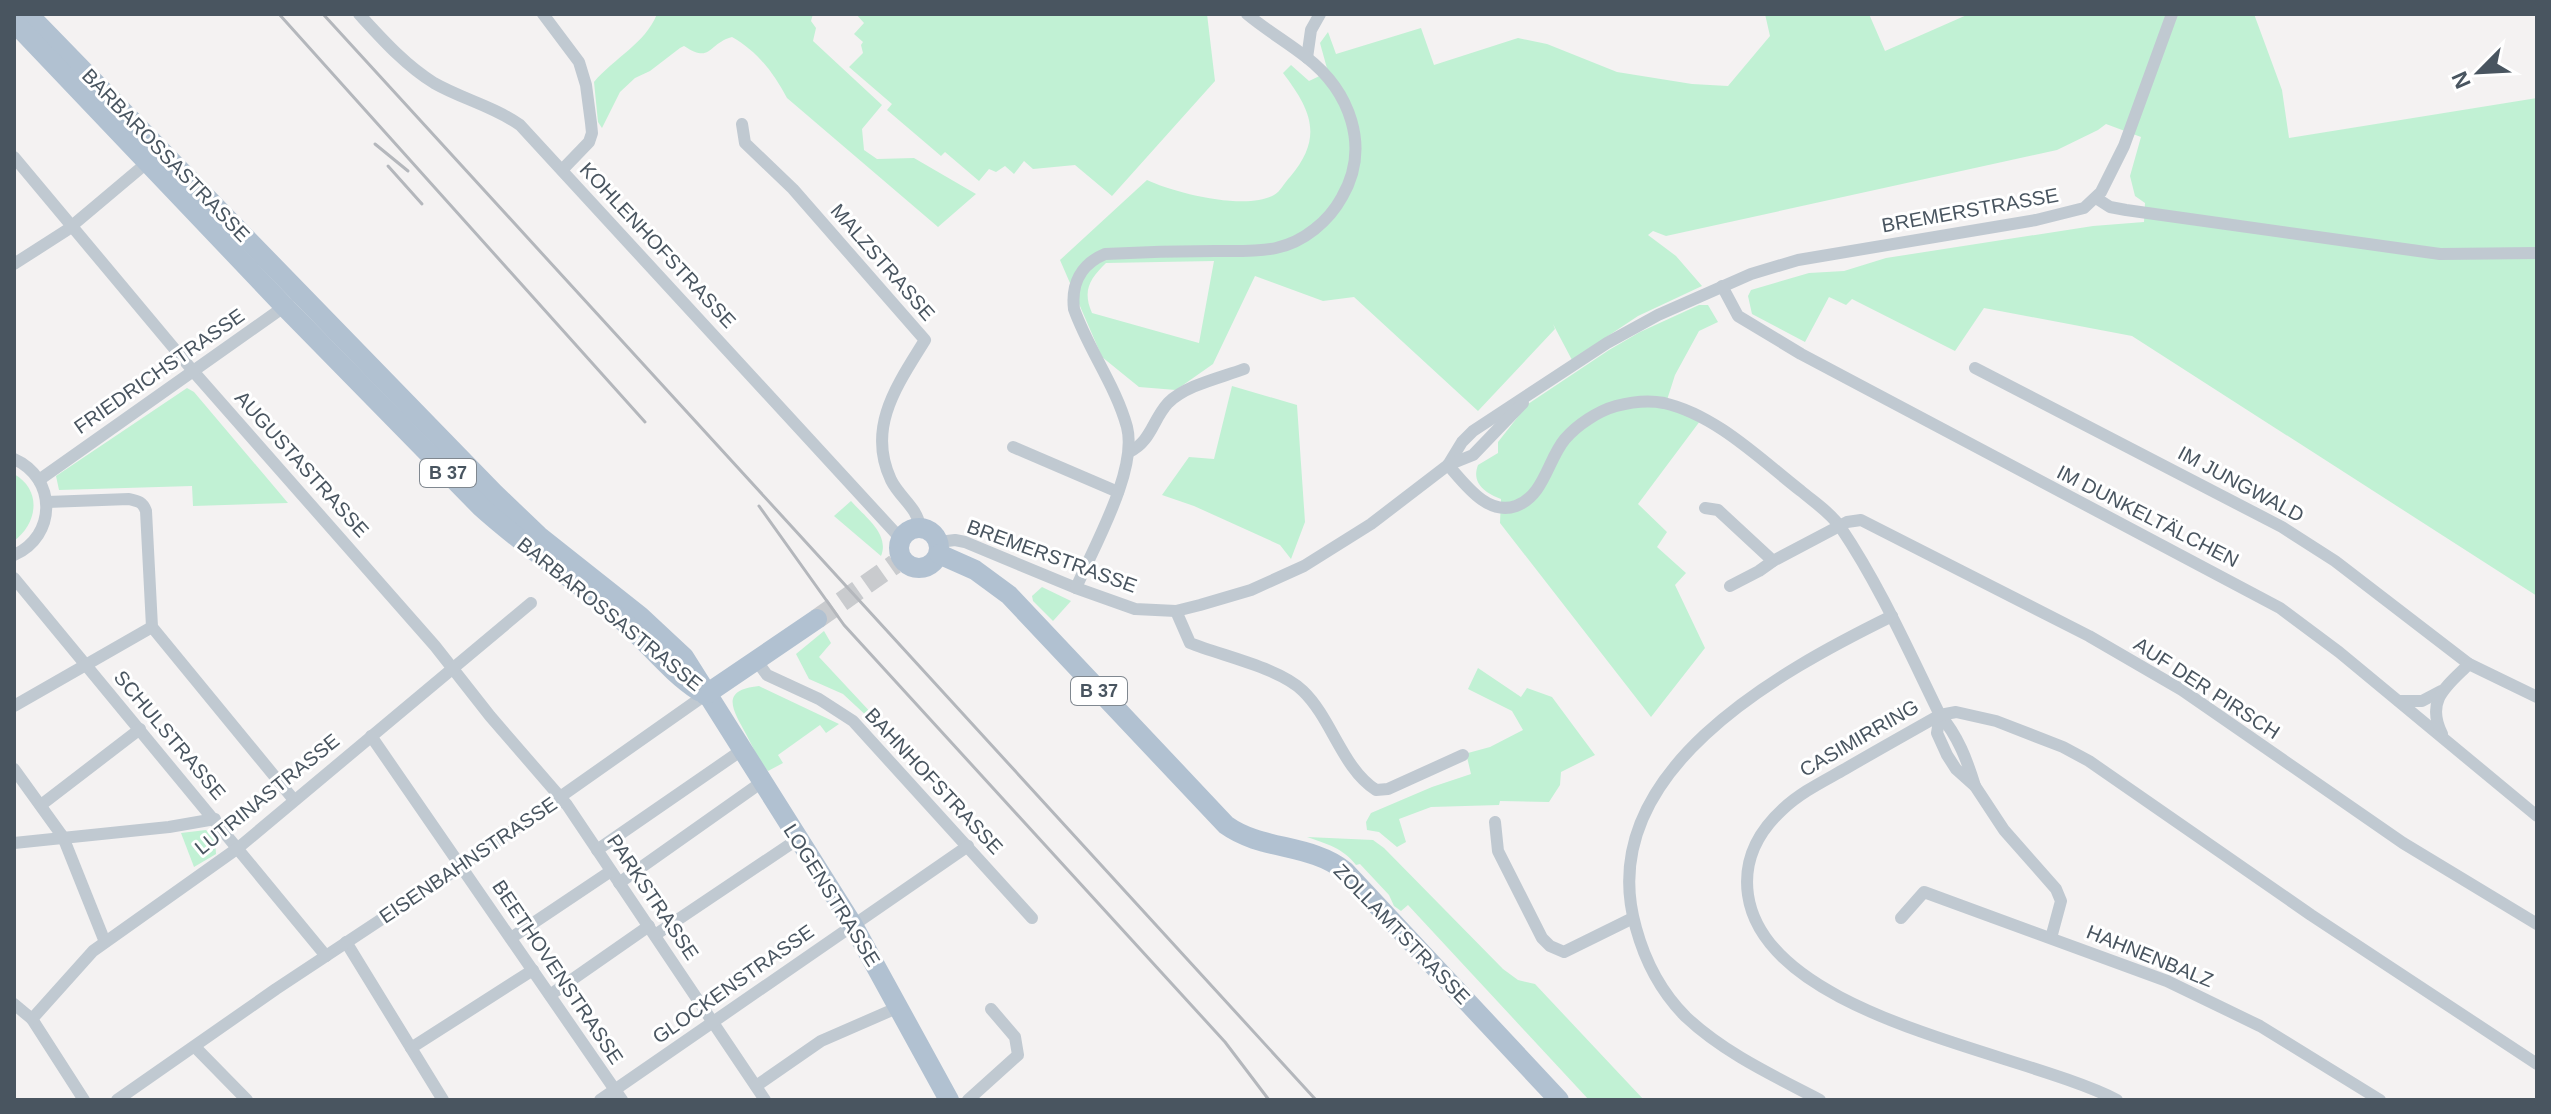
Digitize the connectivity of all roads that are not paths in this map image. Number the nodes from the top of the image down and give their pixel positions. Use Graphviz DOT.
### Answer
graph roads {
  1 [pos="21,14"];
  2 [pos="28,14"];
  3 [pos="359,14"];
  4 [pos="543,14"];
  5 [pos="1247,14"];
  6 [pos="1320,14"];
  7 [pos="2172,14"];
  8 [pos="14,21"];
  9 [pos="1307,58"];
  10 [pos="742,124"];
  11 [pos="14,157"];
  12 [pos="149,161"];
  13 [pos="562,170"];
  14 [pos="2096,198"];
  15 [pos="72,226"];
  16 [pos="2537,253"];
  17 [pos="14,264"];
  18 [pos="1722,286"];
  19 [pos="293,301"];
  20 [pos="1975,368"];
  21 [pos="1244,369"];
  22 [pos="193,371"];
  23 [pos="1013,447"];
  24 [pos="1129,452"];
  25 [pos="14,459"];
  26 [pos="1448,465"];
  27 [pos="39,480"];
  28 [pos="1118,492"];
  29 [pos="47,502"];
  30 [pos="1705,508"];
  31 [pos="1840,525"];
  32 [pos="920,527"];
  33 [pos="939,548"];
  34 [pos="899,554"];
  35 [pos="14,555"];
  36 [pos="1773,561"];
  37 [pos="14,578"];
  38 [pos="1730,586"];
  39 [pos="1076,588"];
  40 [pos="531,603"];
  41 [pos="1176,611"];
  42 [pos="1892,616"];
  43 [pos="817,619"];
  44 [pos="152,627"];
  45 [pos="684,657"];
  46 [pos="756,660"];
  47 [pos="2469,664"];
  48 [pos="85,665"];
  49 [pos="452,668"];
  50 [pos="2441,691"];
  51 [pos="705,695"];
  52 [pos="2537,697"];
  53 [pos="2398,701"];
  54 [pos="14,706"];
  55 [pos="1940,715"];
  56 [pos="140,729"];
  57 [pos="371,736"];
  58 [pos="2443,736"];
  59 [pos="742,750"];
  60 [pos="1463,755"];
  61 [pos="14,769"];
  62 [pos="762,782"];
  63 [pos="560,797"];
  64 [pos="294,800"];
  65 [pos="41,805"];
  66 [pos="2537,816"];
  67 [pos="215,819"];
  68 [pos="1495,822"];
  69 [pos="63,837"];
  70 [pos="798,839"];
  71 [pos="14,843"];
  72 [pos="968,846"];
  73 [pos="238,848"];
  74 [pos="597,850"];
  75 [pos="462,866"];
  76 [pos="611,871"];
  77 [pos="619,883"];
  78 [pos="1032,918"];
  79 [pos="1633,918"];
  80 [pos="1901,918"];
  81 [pos="2537,924"];
  82 [pos="853,925"];
  83 [pos="652,930"];
  84 [pos="511,938"];
  85 [pos="2051,938"];
  86 [pos="105,942"];
  87 [pos="346,942"];
  88 [pos="326,956"];
  89 [pos="533,970"];
  90 [pos="550,995"];
  91 [pos="14,1004"];
  92 [pos="899,1007"];
  93 [pos="991,1009"];
  94 [pos="32,1019"];
  95 [pos="715,1022"];
  96 [pos="195,1047"];
  97 [pos="411,1048"];
  98 [pos="2537,1064"];
  99 [pos="756,1086"];
  100 [pos="619,1095"];
  101 [pos="435,1097"];
  102 [pos="2101,1097"];
  103 [pos="84,1100"];
  104 [pos="117,1100"];
  105 [pos="247,1100"];
  106 [pos="600,1100"];
  107 [pos="765,1100"];
  108 [pos="949,1100"];
  109 [pos="968,1100"];
  110 [pos="1559,1100"];
  111 [pos="1820,1100"];
  112 [pos="2117,1100"];
  113 [pos="2380,1100"];
  1 -- 8 [label="street"];
  2 -- 19 [label="main road, BARBAROSSASTRASSE / B 37"];
  3 -- 13 [label="street, KOHLENHOFSTRASSE"];
  4 -- 13 [label="street"];
  5 -- 9 [label="street"];
  6 -- 9 [label="street"];
  7 -- 14 [label="street"];
  8 -- 12 [label="main road, BARBAROSSASTRASSE / B 37"];
  9 -- 24 [label="street"];
  10 -- 32 [label="street, MALZSTRASSE"];
  11 -- 15 [label="street, AUGUSTASTRASSE"];
  12 -- 15 [label="street"];
  12 -- 19 [label="main road, BARBAROSSASTRASSE / B 37"];
  13 -- 34 [label="street, KOHLENHOFSTRASSE"];
  14 -- 16 [label="street"];
  14 -- 18 [label="street, BREMERSTRASSE"];
  15 -- 17 [label="street"];
  15 -- 22 [label="street, AUGUSTASTRASSE"];
  18 -- 26 [label="street, BREMERSTRASSE"];
  18 -- 53 [label="street, IM DUNKELTÄLCHEN"];
  19 -- 22 [label="street, FRIEDRICHSTRASSE"];
  19 -- 45 [label="main road, BARBAROSSASTRASSE / B 37"];
  19 -- 51 [label="main road, BARBAROSSASTRASSE / B 37"];
  20 -- 47 [label="street, IM JUNGWALD"];
  21 -- 24 [label="street"];
  22 -- 27 [label="street, FRIEDRICHSTRASSE"];
  22 -- 49 [label="street, AUGUSTASTRASSE"];
  23 -- 28 [label="street"];
  24 -- 28 [label="street"];
  25 -- 27 [label="street"];
  26 -- 31 [label="street"];
  26 -- 41 [label="street, BREMERSTRASSE"];
  27 -- 29 [label="street"];
  28 -- 39 [label="street"];
  29 -- 35 [label="street"];
  29 -- 44 [label="street"];
  30 -- 36 [label="street"];
  31 -- 36 [label="street"];
  31 -- 42 [label="street"];
  31 -- 81 [label="street, AUF DER PIRSCH"];
  32 -- 33 [label="main road"];
  32 -- 34 [label="main road"];
  33 -- 34 [label="main road"];
  33 -- 39 [label="street, BREMERSTRASSE"];
  33 -- 110 [label="main road, ZOLLAMTSTRASSE / B 37"];
  36 -- 38 [label="street"];
  37 -- 48 [label="street, SCHULSTRASSE"];
  39 -- 41 [label="street, BREMERSTRASSE"];
  40 -- 49 [label="street, LUTRINASTRASSE"];
  41 -- 60 [label="street"];
  42 -- 55 [label="street"];
  42 -- 79 [label="street"];
  43 -- 46 [label="main road, EISENBAHNSTRASSE / B 37"];
  44 -- 48 [label="street"];
  44 -- 64 [label="street"];
  45 -- 46 [label="main road, B 37"];
  45 -- 51 [label="main road, BARBAROSSASTRASSE / B 37"];
  46 -- 51 [label="main road, EISENBAHNSTRASSE / B 37"];
  46 -- 72 [label="street, BAHNHOFSTRASSE"];
  47 -- 50 [label="street"];
  47 -- 52 [label="street, IM JUNGWALD"];
  48 -- 54 [label="street"];
  48 -- 56 [label="street, SCHULSTRASSE"];
  49 -- 57 [label="street, LUTRINASTRASSE"];
  49 -- 63 [label="street, AUGUSTASTRASSE"];
  50 -- 53 [label="street"];
  50 -- 58 [label="street"];
  51 -- 59 [label="main road, LOGENSTRASSE / B 37"];
  51 -- 63 [label="street, EISENBAHNSTRASSE"];
  53 -- 58 [label="street, IM DUNKELTÄLCHEN"];
  55 -- 85 [label="street"];
  55 -- 98 [label="street, CASIMIRRING"];
  55 -- 102 [label="street, CASIMIRRING"];
  56 -- 65 [label="street"];
  56 -- 67 [label="street, SCHULSTRASSE"];
  57 -- 64 [label="street, LUTRINASTRASSE"];
  57 -- 75 [label="street, BEETHOVENSTRASSE"];
  58 -- 66 [label="street, IM DUNKELTÄLCHEN"];
  59 -- 62 [label="main road, LOGENSTRASSE / B 37"];
  59 -- 74 [label="street"];
  61 -- 65 [label="street"];
  62 -- 70 [label="main road, LOGENSTRASSE / B 37"];
  62 -- 77 [label="street"];
  63 -- 74 [label="street, PARKSTRASSE"];
  63 -- 75 [label="street, EISENBAHNSTRASSE"];
  64 -- 73 [label="street, LUTRINASTRASSE"];
  65 -- 69 [label="street"];
  67 -- 69 [label="street"];
  67 -- 73 [label="street, SCHULSTRASSE"];
  68 -- 79 [label="street"];
  69 -- 71 [label="street"];
  69 -- 86 [label="street"];
  70 -- 82 [label="main road, LOGENSTRASSE / B 37"];
  70 -- 83 [label="street"];
  72 -- 78 [label="street, BAHNHOFSTRASSE"];
  72 -- 82 [label="street, GLOCKENSTRASSE"];
  73 -- 86 [label="street, LUTRINASTRASSE"];
  73 -- 88 [label="street, SCHULSTRASSE"];
  74 -- 76 [label="street, PARKSTRASSE"];
  75 -- 84 [label="street, BEETHOVENSTRASSE"];
  75 -- 87 [label="street, EISENBAHNSTRASSE"];
  76 -- 77 [label="street, PARKSTRASSE"];
  76 -- 84 [label="street"];
  77 -- 83 [label="street, PARKSTRASSE"];
  79 -- 111 [label="street"];
  80 -- 85 [label="street, HAHNENBALZ"];
  82 -- 92 [label="main road, LOGENSTRASSE / B 37"];
  82 -- 95 [label="street, GLOCKENSTRASSE"];
  83 -- 90 [label="street"];
  83 -- 95 [label="street, PARKSTRASSE"];
  84 -- 89 [label="street, BEETHOVENSTRASSE"];
  85 -- 113 [label="street, HAHNENBALZ"];
  86 -- 94 [label="street, LUTRINASTRASSE"];
  87 -- 88 [label="street, EISENBAHNSTRASSE"];
  87 -- 97 [label="street"];
  88 -- 96 [label="street, EISENBAHNSTRASSE"];
  89 -- 90 [label="street, BEETHOVENSTRASSE"];
  89 -- 97 [label="street"];
  90 -- 100 [label="street, BEETHOVENSTRASSE"];
  91 -- 94 [label="street"];
  92 -- 99 [label="street"];
  92 -- 108 [label="main road, LOGENSTRASSE / B 37"];
  93 -- 109 [label="street"];
  94 -- 103 [label="street"];
  95 -- 99 [label="street, PARKSTRASSE"];
  95 -- 100 [label="street, GLOCKENSTRASSE"];
  96 -- 104 [label="street, EISENBAHNSTRASSE"];
  96 -- 105 [label="street"];
  97 -- 101 [label="street"];
  99 -- 107 [label="street, PARKSTRASSE"];
  100 -- 106 [label="street, GLOCKENSTRASSE"];
  102 -- 112 [label="street, CASIMIRRING"];
}
